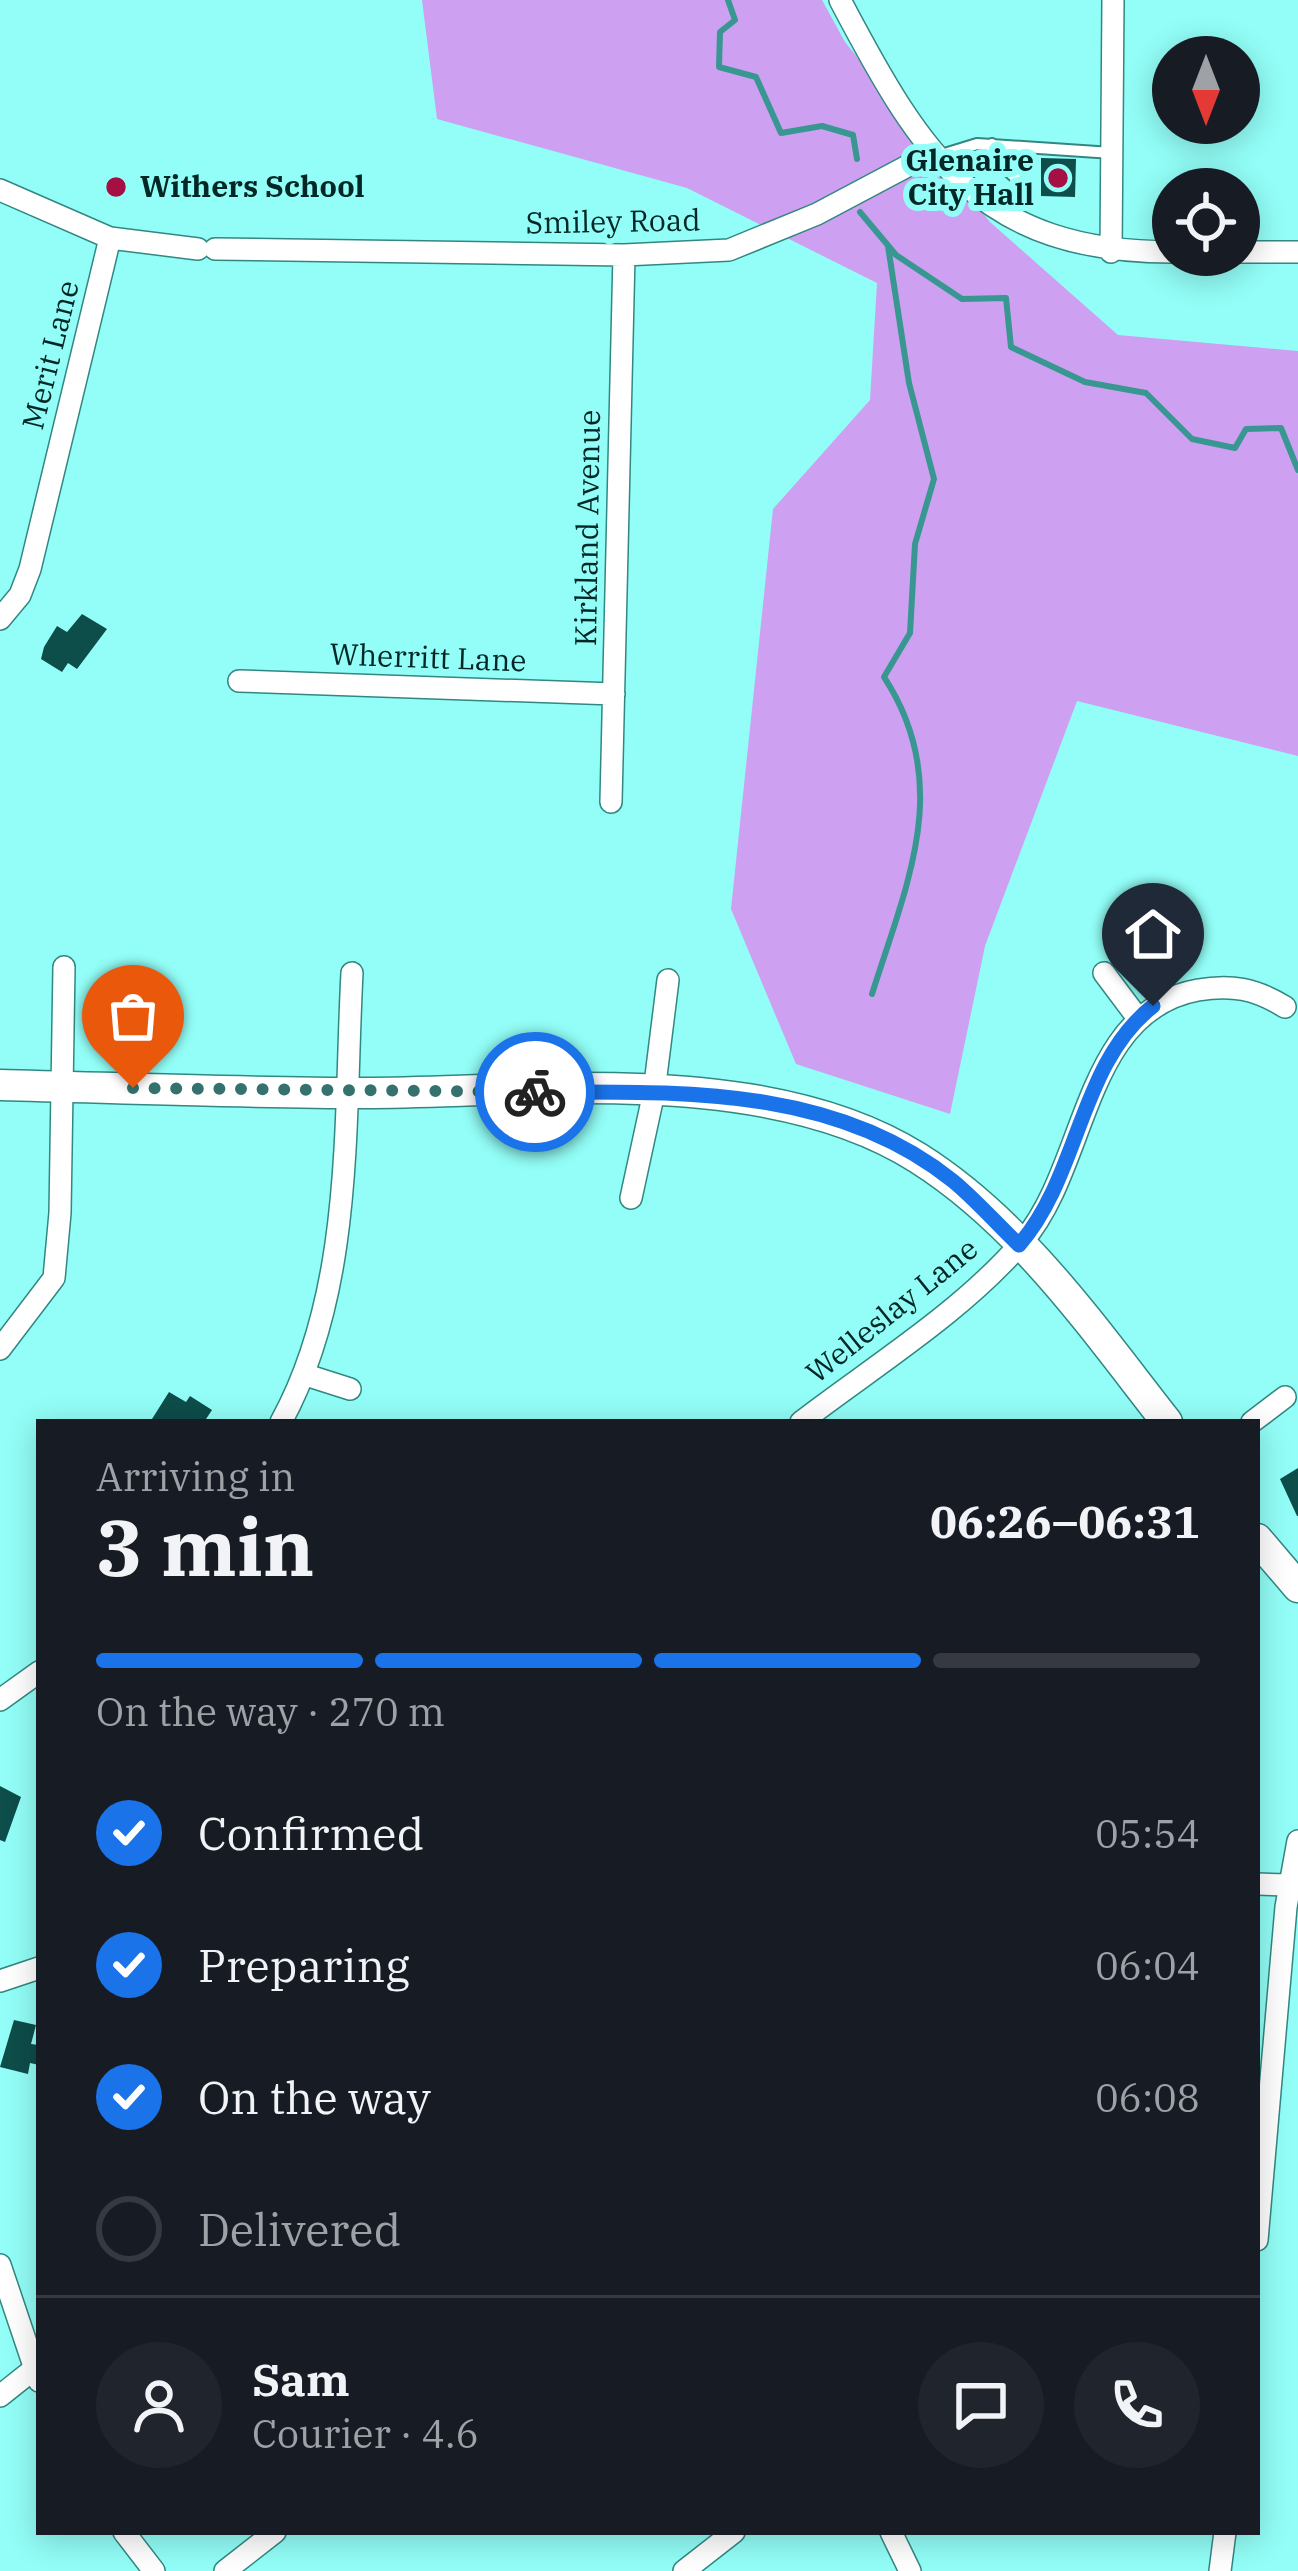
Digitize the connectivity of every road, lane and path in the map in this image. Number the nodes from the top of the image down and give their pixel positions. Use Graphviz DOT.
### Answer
graph roads {
  1 [pos="840,0"];
  2 [pos="1113,0"];
  3 [pos="992,144"];
  4 [pos="1112,153"];
  5 [pos="934,155"];
  6 [pos="1016,178"];
  7 [pos="0,190"];
  8 [pos="110,238"];
  9 [pos="1111,252"];
  10 [pos="1152,252"];
  11 [pos="1260,252"];
  12 [pos="1298,252"];
  13 [pos="624,255"];
  14 [pos="0,619"];
  15 [pos="239,681"];
  16 [pos="614,694"];
  17 [pos="611,802"];
  18 [pos="64,967"];
  19 [pos="352,973"];
  20 [pos="1105,973"];
  21 [pos="668,980"];
  22 [pos="1285,1007"];
  23 [pos="1138,1018"];
  24 [pos="0,1085"];
  25 [pos="62,1086"];
  26 [pos="654,1091"];
  27 [pos="345,1093"];
  28 [pos="631,1198"];
  29 [pos="1019,1245"];
  30 [pos="0,1348"];
  31 [pos="306,1376"];
  32 [pos="350,1389"];
  33 [pos="1285,1396"];
  34 [pos="282,1419"];
  35 [pos="805,1419"];
  36 [pos="1165,1419"];
  37 [pos="1256,1419"];
  38 [pos="1260,1543"];
  39 [pos="1298,1587"];
  40 [pos="36,1674"];
  41 [pos="0,1700"];
  42 [pos="1298,1841"];
  43 [pos="1260,1884"];
  44 [pos="1289,1885"];
  45 [pos="36,1969"];
  46 [pos="0,1981"];
  47 [pos="1260,2207"];
  48 [pos="0,2265"];
  49 [pos="36,2369"];
  50 [pos="36,2373"];
  51 [pos="0,2396"];
  52 [pos="126,2535"];
  53 [pos="271,2535"];
  54 [pos="730,2535"];
  55 [pos="892,2535"];
  56 [pos="1225,2535"];
  57 [pos="154,2571"];
  58 [pos="225,2571"];
  59 [pos="684,2571"];
  60 [pos="910,2571"];
  61 [pos="1220,2571"];
  1 -- 5 [label="street"];
  2 -- 4 [label="street"];
  3 -- 4 [label="lane"];
  3 -- 5 [label="lane"];
  3 -- 6 [label="lane"];
  4 -- 9 [label="street"];
  5 -- 9 [label="street"];
  5 -- 13 [label="street, Smiley Road"];
  7 -- 8 [label="street, Smiley Road"];
  8 -- 13 [label="street, Smiley Road"];
  8 -- 14 [label="street, Merit Lane"];
  9 -- 10 [label="street"];
  11 -- 12 [label="street"];
  13 -- 16 [label="street, Kirkland Avenue"];
  15 -- 16 [label="street, Wherritt Lane"];
  16 -- 17 [label="street, Kirkland Avenue"];
  18 -- 25 [label="street"];
  19 -- 27 [label="street"];
  20 -- 23 [label="street"];
  21 -- 26 [label="street"];
  22 -- 23 [label="street"];
  23 -- 29 [label="street, Welleslay Lane"];
  24 -- 25 [label="street"];
  25 -- 27 [label="street"];
  25 -- 30 [label="street"];
  26 -- 27 [label="street"];
  26 -- 28 [label="street"];
  26 -- 29 [label="street"];
  27 -- 31 [label="street"];
  29 -- 35 [label="street, Welleslay Lane"];
  29 -- 36 [label="street"];
  31 -- 32 [label="street"];
  31 -- 34 [label="street"];
  33 -- 37 [label="street"];
  38 -- 39 [label="street"];
  40 -- 41 [label="street"];
  42 -- 44 [label="street"];
  43 -- 44 [label="street"];
  44 -- 47 [label="street"];
  45 -- 46 [label="street"];
  48 -- 49 [label="street"];
  50 -- 51 [label="street"];
  52 -- 57 [label="street"];
  53 -- 58 [label="street"];
  54 -- 59 [label="street"];
  55 -- 60 [label="street"];
  56 -- 61 [label="street"];
}
